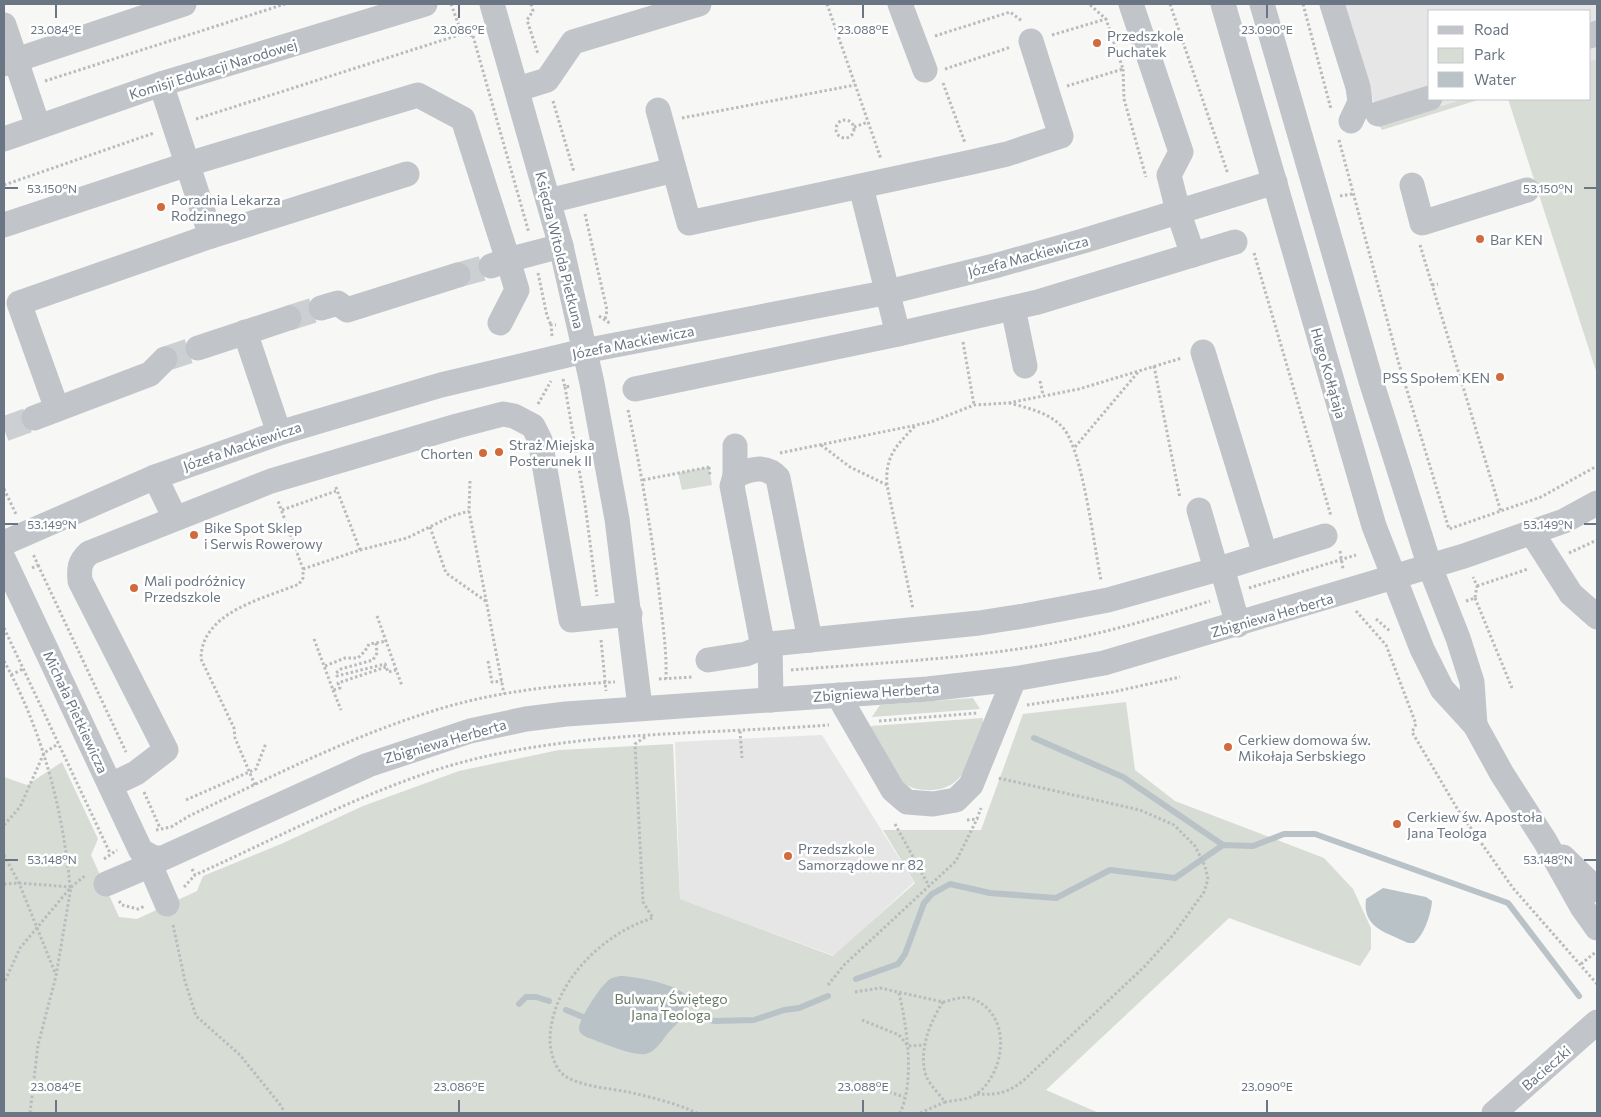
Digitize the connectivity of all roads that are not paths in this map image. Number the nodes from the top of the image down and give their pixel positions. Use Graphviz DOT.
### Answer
graph roads {
  1 [pos="184,4"];
  2 [pos="425,4"];
  3 [pos="492,4"];
  4 [pos="699,4"];
  5 [pos="900,4"];
  6 [pos="1131,4"];
  7 [pos="1223,4"];
  8 [pos="1262,4"];
  9 [pos="1332,4"];
  10 [pos="4,25"];
  11 [pos="1031,40"];
  12 [pos="10,62"];
  13 [pos="932,70"];
  14 [pos="161,84"];
  15 [pos="518,89"];
  16 [pos="1428,99"];
  17 [pos="1378,114"];
  18 [pos="660,116"];
  19 [pos="1340,124"];
  20 [pos="38,126"];
  21 [pos="4,139"];
  22 [pos="188,164"];
  23 [pos="674,170"];
  24 [pos="407,174"];
  25 [pos="1275,182"];
  26 [pos="1412,185"];
  27 [pos="862,187"];
  28 [pos="1527,190"];
  29 [pos="549,201"];
  30 [pos="1178,212"];
  31 [pos="4,225"];
  32 [pos="211,236"];
  33 [pos="561,246"];
  34 [pos="1244,247"];
  35 [pos="1193,255"];
  36 [pos="500,263"];
  37 [pos="458,275"];
  38 [pos="888,292"];
  39 [pos="321,308"];
  40 [pos="1012,308"];
  41 [pos="289,318"];
  42 [pos="500,323"];
  43 [pos="245,332"];
  44 [pos="898,334"];
  45 [pos="198,348"];
  46 [pos="584,351"];
  47 [pos="1202,352"];
  48 [pos="165,359"];
  49 [pos="1025,366"];
  50 [pos="635,389"];
  51 [pos="279,432"];
  52 [pos="735,446"];
  53 [pos="155,476"];
  54 [pos="735,476"];
  55 [pos="1597,503"];
  56 [pos="1199,510"];
  57 [pos="174,518"];
  58 [pos="1532,533"];
  59 [pos="1332,534"];
  60 [pos="4,543"];
  61 [pos="1265,554"];
  62 [pos="4,560"];
  63 [pos="1430,567"];
  64 [pos="1219,568"];
  65 [pos="1394,578"];
  66 [pos="630,614"];
  67 [pos="1597,617"];
  68 [pos="1238,625"];
  69 [pos="810,640"];
  70 [pos="766,646"];
  71 [pos="702,668"];
  72 [pos="1014,679"];
  73 [pos="838,696"];
  74 [pos="771,700"];
  75 [pos="640,707"];
  76 [pos="1475,725"];
  77 [pos="111,785"];
  78 [pos="1545,841"];
  79 [pos="154,858"];
  80 [pos="100,876"];
  81 [pos="1597,890"];
  82 [pos="170,912"];
  83 [pos="1597,928"];
  84 [pos="1597,1022"];
  85 [pos="1494,1113"];
  1 -- 12 [label="street"];
  2 -- 14 [label="street, Komisji Edukacji Narodowej"];
  3 -- 15 [label="street, Księdza Witolda Pietkuna"];
  4 -- 15 [label="street"];
  5 -- 13 [label="street"];
  6 -- 30 [label="street"];
  7 -- 25 [label="street, Hugo Kołłątaja"];
  8 -- 63 [label="street, Hugo Kołłątaja"];
  9 -- 19 [label="street"];
  10 -- 12 [label="street"];
  11 -- 27 [label="street"];
  12 -- 20 [label="street"];
  14 -- 20 [label="street, Komisji Edukacji Narodowej"];
  14 -- 22 [label="street"];
  15 -- 29 [label="street, Księdza Witolda Pietkuna"];
  16 -- 17 [label="street"];
  18 -- 23 [label="street"];
  20 -- 21 [label="street, Komisji Edukacji Narodowej"];
  22 -- 31 [label="street"];
  22 -- 32 [label="street"];
  22 -- 36 [label="street"];
  23 -- 27 [label="street"];
  23 -- 29 [label="street"];
  24 -- 32 [label="street"];
  25 -- 30 [label="street, Józefa Mackiewicza"];
  25 -- 65 [label="street, Hugo Kołłątaja"];
  26 -- 28 [label="street"];
  27 -- 38 [label="street"];
  29 -- 33 [label="street, Księdza Witolda Pietkuna"];
  30 -- 35 [label="street"];
  30 -- 38 [label="street, Józefa Mackiewicza"];
  32 -- 48 [label="street"];
  33 -- 36 [label="street"];
  33 -- 46 [label="street, Księdza Witolda Pietkuna"];
  34 -- 35 [label="street"];
  35 -- 40 [label="street"];
  36 -- 42 [label="street"];
  37 -- 39 [label="street"];
  38 -- 44 [label="street"];
  38 -- 46 [label="street, Józefa Mackiewicza"];
  40 -- 44 [label="street"];
  40 -- 49 [label="street"];
  41 -- 43 [label="street"];
  43 -- 45 [label="street"];
  43 -- 51 [label="street"];
  44 -- 50 [label="street"];
  46 -- 51 [label="street, Józefa Mackiewicza"];
  46 -- 66 [label="street, Księdza Witolda Pietkuna"];
  47 -- 61 [label="street"];
  51 -- 53 [label="street, Józefa Mackiewicza"];
  52 -- 54 [label="street"];
  53 -- 57 [label="street"];
  53 -- 60 [label="street, Józefa Mackiewicza"];
  54 -- 69 [label="street"];
  54 -- 70 [label="street"];
  55 -- 58 [label="street, Zbigniewa Herberta"];
  56 -- 64 [label="street"];
  57 -- 66 [label="street"];
  57 -- 77 [label="street"];
  58 -- 63 [label="street, Zbigniewa Herberta"];
  58 -- 67 [label="street"];
  59 -- 61 [label="street"];
  61 -- 64 [label="street"];
  62 -- 77 [label="street, Michała Pietkiewicza"];
  63 -- 65 [label="street, Zbigniewa Herberta"];
  63 -- 76 [label="street, Hugo Kołłątaja"];
  64 -- 68 [label="street"];
  64 -- 69 [label="street"];
  65 -- 68 [label="street, Zbigniewa Herberta"];
  65 -- 76 [label="street, Hugo Kołłątaja"];
  66 -- 75 [label="street, Księdza Witolda Pietkuna"];
  68 -- 72 [label="street, Zbigniewa Herberta"];
  69 -- 70 [label="street"];
  70 -- 71 [label="street"];
  70 -- 74 [label="street"];
  72 -- 73 [label="street, Zbigniewa Herberta"];
  72 -- 73 [label="street"];
  73 -- 74 [label="street, Zbigniewa Herberta"];
  74 -- 75 [label="street, Zbigniewa Herberta"];
  75 -- 79 [label="street, Zbigniewa Herberta"];
  76 -- 78 [label="street, Hugo Kołłątaja"];
  77 -- 79 [label="street, Michała Pietkiewicza"];
  78 -- 81 [label="street, Hugo Kołłątaja"];
  78 -- 83 [label="street, Hugo Kołłątaja"];
  79 -- 80 [label="street, Zbigniewa Herberta"];
  79 -- 82 [label="street"];
  84 -- 85 [label="street, Bacieczki"];
}
